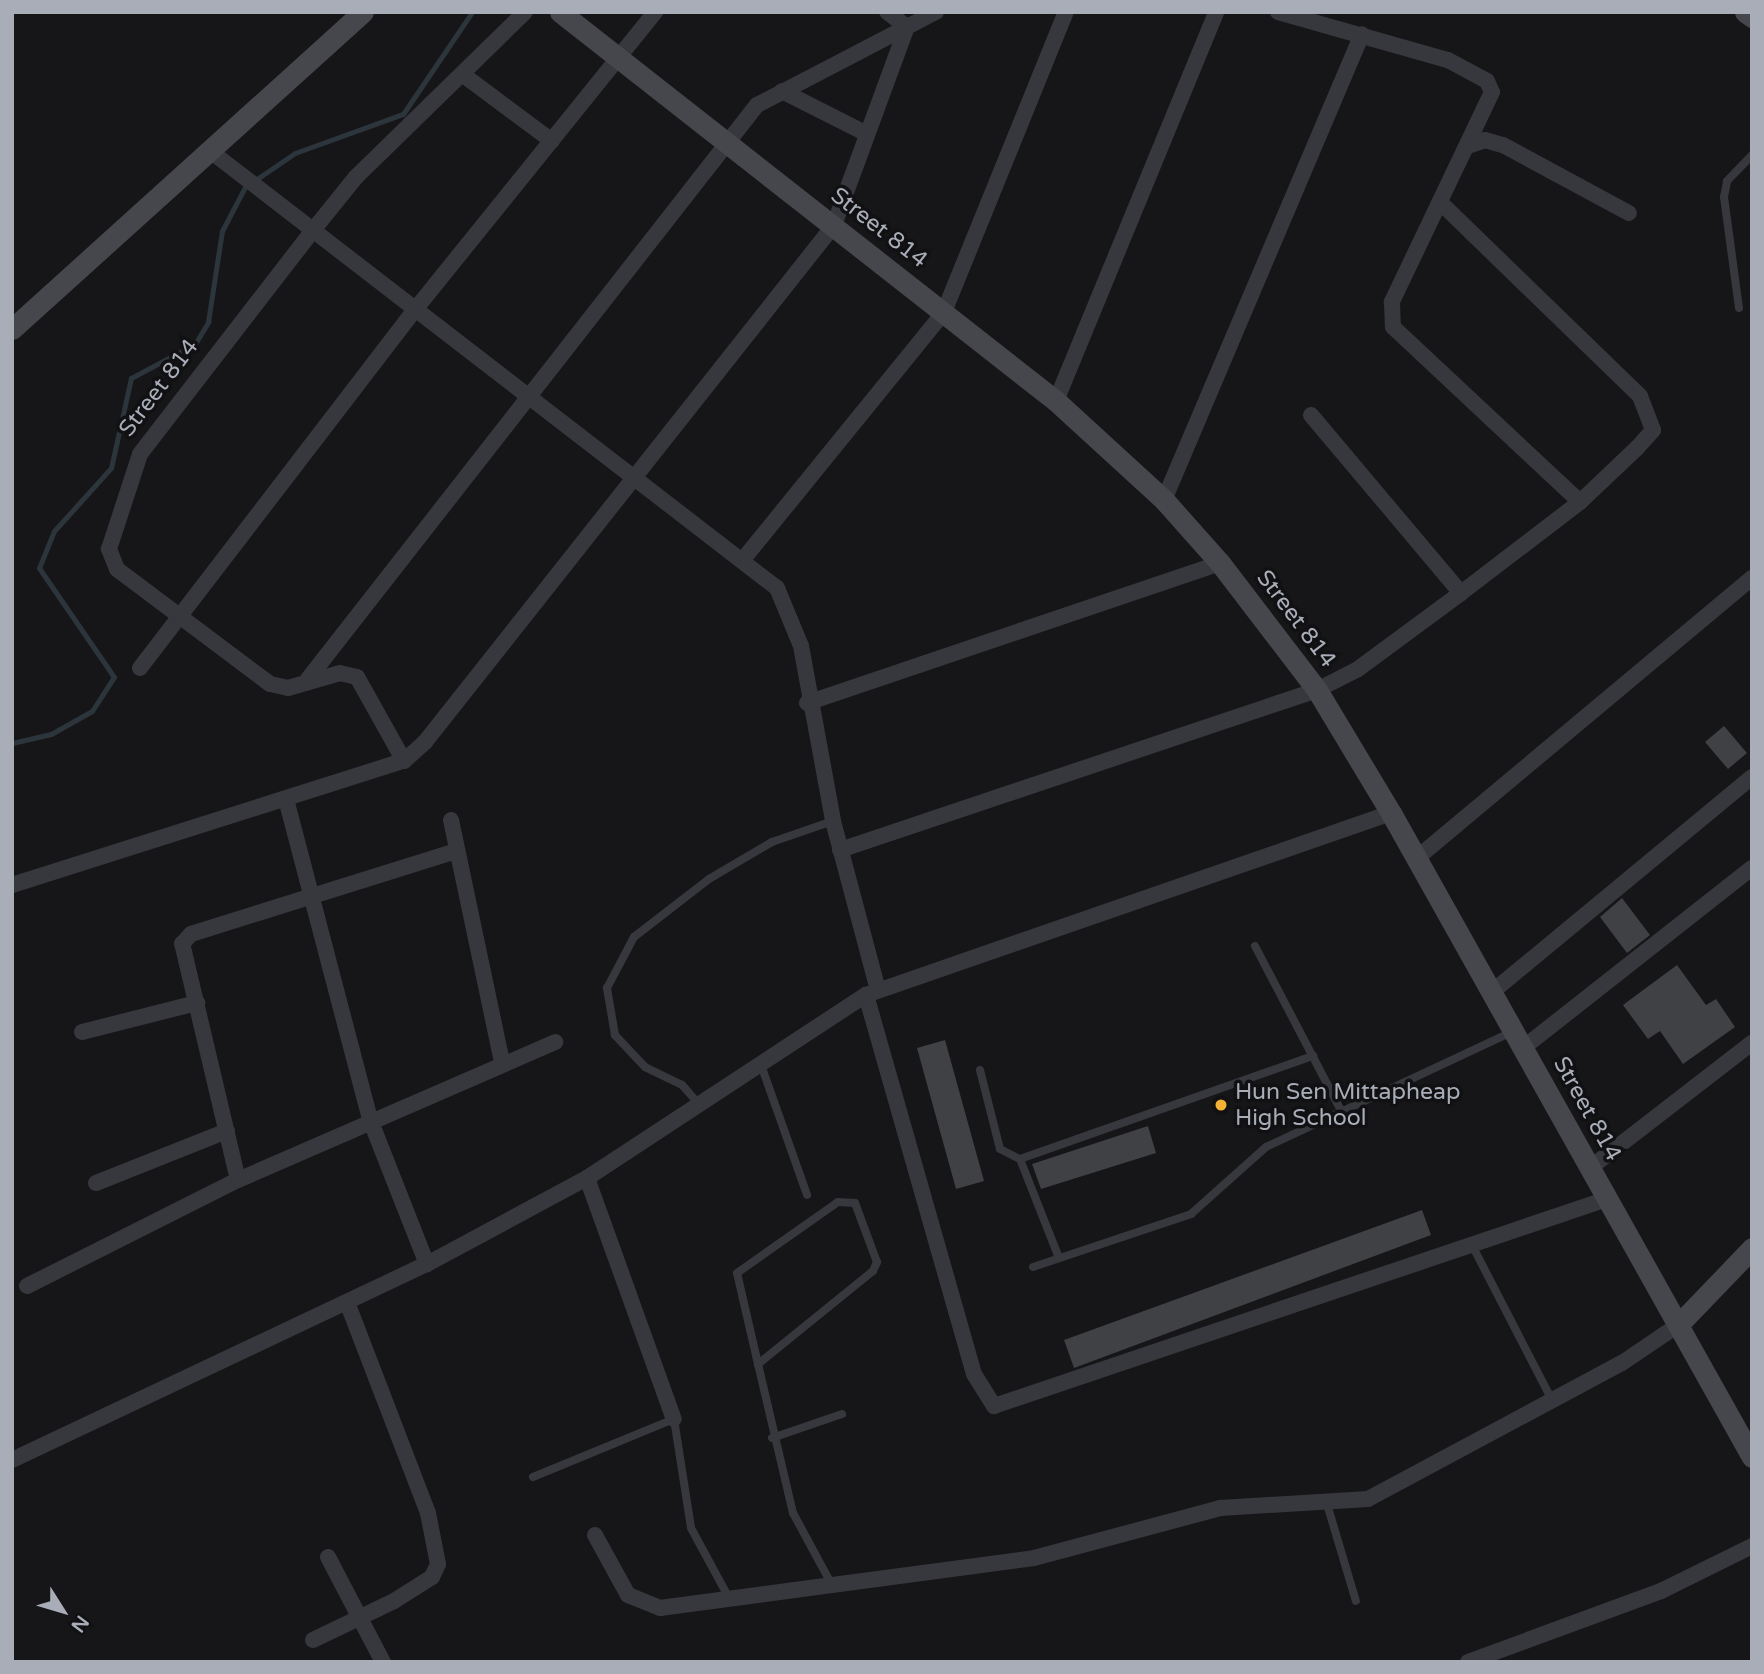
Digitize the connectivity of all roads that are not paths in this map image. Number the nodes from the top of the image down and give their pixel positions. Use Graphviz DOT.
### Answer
graph roads {
  1 [pos="363,12"];
  2 [pos="525,12"];
  3 [pos="559,12"];
  4 [pos="655,12"];
  5 [pos="887,12"];
  6 [pos="936,12"];
  7 [pos="1066,12"];
  8 [pos="1216,12"];
  9 [pos="1278,12"];
  10 [pos="1745,12"];
  11 [pos="1752,18"];
  12 [pos="907,27"];
  13 [pos="1362,34"];
  14 [pos="621,56"];
  15 [pos="462,74"];
  16 [pos="782,91"];
  17 [pos="867,134"];
  18 [pos="552,141"];
  19 [pos="727,141"];
  20 [pos="1468,146"];
  21 [pos="209,150"];
  22 [pos="1752,155"];
  23 [pos="1440,201"];
  24 [pos="1629,213"];
  25 [pos="834,225"];
  26 [pos="314,229"];
  27 [pos="418,306"];
  28 [pos="1739,308"];
  29 [pos="944,312"];
  30 [pos="12,329"];
  31 [pos="528,396"];
  32 [pos="1056,401"];
  33 [pos="1311,415"];
  34 [pos="633,474"];
  35 [pos="1164,500"];
  36 [pos="1580,502"];
  37 [pos="745,557"];
  38 [pos="1220,563"];
  39 [pos="1752,578"];
  40 [pos="1461,593"];
  41 [pos="181,616"];
  42 [pos="140,668"];
  43 [pos="308,679"];
  44 [pos="1317,690"];
  45 [pos="807,703"];
  46 [pos="404,761"];
  47 [pos="1752,777"];
  48 [pos="286,799"];
  49 [pos="1391,813"];
  50 [pos="451,820"];
  51 [pos="833,821"];
  52 [pos="840,850"];
  53 [pos="453,852"];
  54 [pos="1417,858"];
  55 [pos="1752,868"];
  56 [pos="12,884"];
  57 [pos="313,896"];
  58 [pos="1255,946"];
  59 [pos="872,992"];
  60 [pos="1492,992"];
  61 [pos="197,1003"];
  62 [pos="82,1032"];
  63 [pos="1518,1039"];
  64 [pos="555,1042"];
  65 [pos="1752,1042"];
  66 [pos="1313,1056"];
  67 [pos="502,1061"];
  68 [pos="760,1062"];
  69 [pos="980,1070"];
  70 [pos="697,1102"];
  71 [pos="1343,1114"];
  72 [pos="371,1122"];
  73 [pos="227,1131"];
  74 [pos="1020,1159"];
  75 [pos="1590,1168"];
  76 [pos="587,1178"];
  77 [pos="238,1180"];
  78 [pos="96,1183"];
  79 [pos="807,1195"];
  80 [pos="1607,1199"];
  81 [pos="1752,1248"];
  82 [pos="1474,1249"];
  83 [pos="1059,1258"];
  84 [pos="428,1264"];
  85 [pos="1033,1266"];
  86 [pos="27,1286"];
  87 [pos="347,1302"];
  88 [pos="1678,1325"];
  89 [pos="758,1364"];
  90 [pos="1552,1400"];
  91 [pos="842,1414"];
  92 [pos="674,1419"];
  93 [pos="772,1438"];
  94 [pos="1752,1457"];
  95 [pos="12,1460"];
  96 [pos="533,1477"];
  97 [pos="1327,1504"];
  98 [pos="595,1535"];
  99 [pos="1752,1546"];
  100 [pos="328,1557"];
  101 [pos="831,1585"];
  102 [pos="730,1599"];
  103 [pos="1356,1601"];
  104 [pos="363,1619"];
  105 [pos="313,1640"];
  106 [pos="383,1662"];
  107 [pos="1468,1662"];
  1 -- 21 [label="street"];
  2 -- 15 [label="street, Street 814"];
  3 -- 14 [label="street, Street 814"];
  4 -- 14 [label="street"];
  5 -- 12 [label="street"];
  6 -- 12 [label="street"];
  7 -- 29 [label="street"];
  8 -- 32 [label="street"];
  9 -- 13 [label="street"];
  10 -- 11 [label="street"];
  12 -- 16 [label="street"];
  12 -- 17 [label="street"];
  13 -- 20 [label="street"];
  13 -- 35 [label="street"];
  14 -- 18 [label="street"];
  14 -- 19 [label="street, Street 814"];
  15 -- 18 [label="street"];
  15 -- 26 [label="street, Street 814"];
  16 -- 17 [label="street"];
  16 -- 19 [label="street"];
  17 -- 25 [label="street"];
  18 -- 27 [label="street"];
  19 -- 25 [label="street, Street 814"];
  19 -- 31 [label="street"];
  20 -- 23 [label="street"];
  20 -- 24 [label="street"];
  21 -- 26 [label="street"];
  21 -- 30 [label="street"];
  22 -- 28 [label="lane"];
  23 -- 36 [label="street"];
  23 -- 36 [label="street"];
  25 -- 29 [label="street, Street 814"];
  25 -- 34 [label="street"];
  26 -- 27 [label="street"];
  26 -- 41 [label="street, Street 814"];
  27 -- 31 [label="street"];
  27 -- 41 [label="street"];
  29 -- 32 [label="street, Street 814"];
  29 -- 37 [label="street"];
  31 -- 34 [label="street"];
  31 -- 43 [label="street"];
  32 -- 35 [label="street, Street 814"];
  33 -- 40 [label="street"];
  34 -- 37 [label="street"];
  34 -- 46 [label="street"];
  35 -- 38 [label="street, Street 814"];
  36 -- 40 [label="street"];
  37 -- 45 [label="street"];
  38 -- 44 [label="street, Street 814"];
  38 -- 45 [label="street"];
  39 -- 54 [label="street"];
  40 -- 44 [label="street"];
  41 -- 42 [label="street"];
  41 -- 43 [label="street, Street 814"];
  43 -- 46 [label="street, Street 814"];
  44 -- 49 [label="street, Street 814"];
  44 -- 52 [label="street"];
  45 -- 51 [label="street"];
  46 -- 48 [label="street"];
  47 -- 60 [label="street"];
  48 -- 56 [label="street"];
  48 -- 57 [label="street"];
  49 -- 54 [label="street, Street 814"];
  49 -- 59 [label="street"];
  50 -- 53 [label="street"];
  51 -- 52 [label="street"];
  51 -- 70 [label="lane"];
  52 -- 59 [label="street"];
  53 -- 57 [label="street"];
  53 -- 67 [label="street"];
  54 -- 60 [label="street, Street 814"];
  55 -- 63 [label="street"];
  57 -- 61 [label="street"];
  57 -- 72 [label="street"];
  58 -- 66 [label="lane"];
  59 -- 68 [label="street"];
  59 -- 82 [label="street"];
  60 -- 63 [label="street, Street 814"];
  61 -- 62 [label="street"];
  61 -- 73 [label="street"];
  63 -- 71 [label="lane"];
  63 -- 75 [label="street, Street 814"];
  64 -- 67 [label="street"];
  65 -- 75 [label="street"];
  66 -- 71 [label="lane"];
  66 -- 74 [label="lane"];
  67 -- 72 [label="street"];
  68 -- 70 [label="street"];
  68 -- 79 [label="lane"];
  69 -- 74 [label="lane"];
  70 -- 76 [label="street"];
  71 -- 83 [label="lane"];
  72 -- 77 [label="street"];
  72 -- 84 [label="street"];
  73 -- 77 [label="street"];
  73 -- 78 [label="street"];
  74 -- 83 [label="lane"];
  75 -- 80 [label="street, Street 814"];
  76 -- 84 [label="street"];
  76 -- 92 [label="street"];
  77 -- 86 [label="street"];
  80 -- 82 [label="street"];
  80 -- 88 [label="street, Street 814"];
  81 -- 88 [label="street"];
  82 -- 90 [label="lane"];
  83 -- 85 [label="lane"];
  84 -- 87 [label="street"];
  87 -- 95 [label="street"];
  87 -- 104 [label="street"];
  88 -- 90 [label="street"];
  88 -- 94 [label="street, Street 814"];
  89 -- 89 [label="lane"];
  89 -- 93 [label="lane"];
  90 -- 97 [label="street"];
  91 -- 93 [label="lane"];
  92 -- 96 [label="lane"];
  92 -- 102 [label="lane"];
  93 -- 101 [label="lane"];
  97 -- 101 [label="street"];
  97 -- 103 [label="lane"];
  98 -- 102 [label="street"];
  99 -- 107 [label="street"];
  100 -- 104 [label="street"];
  101 -- 102 [label="street"];
  104 -- 105 [label="street"];
  104 -- 106 [label="street"];
}
